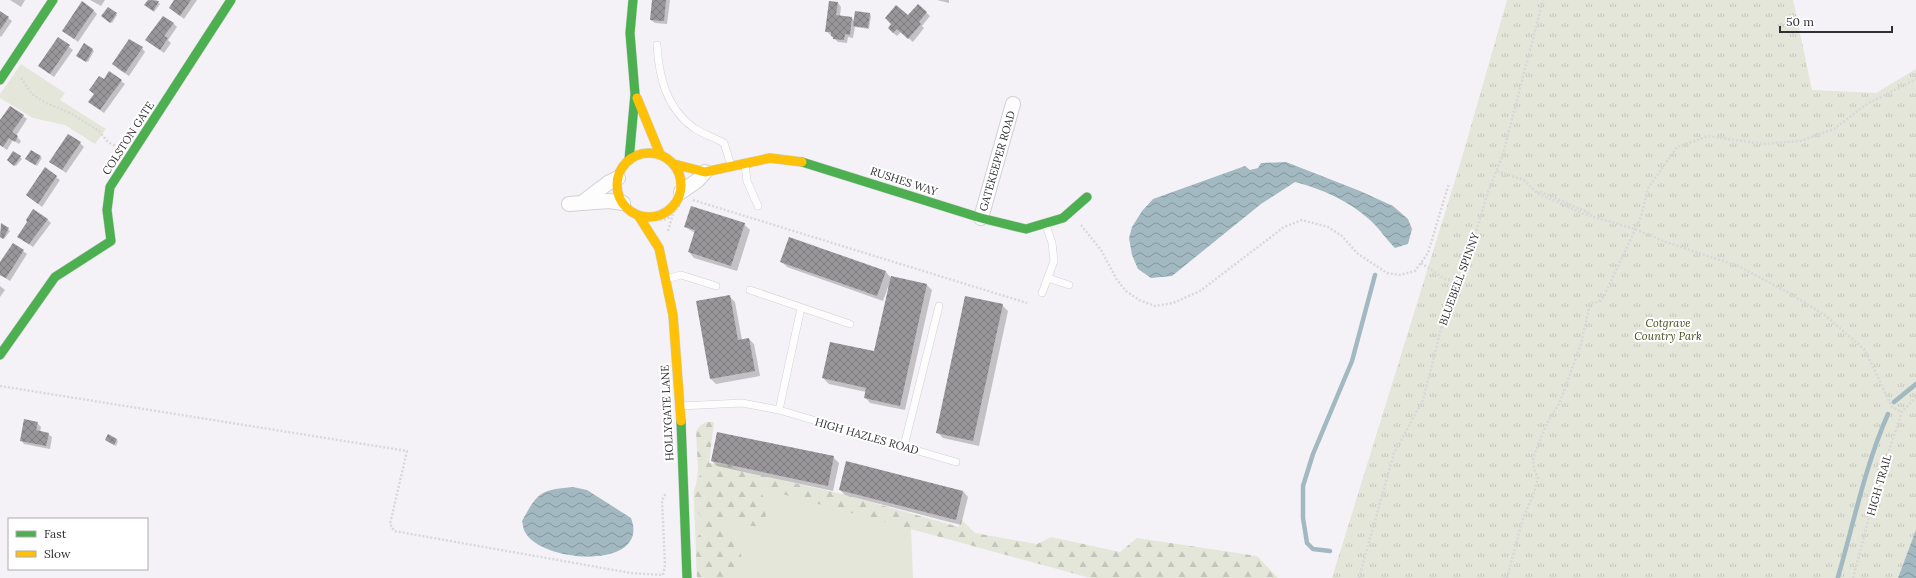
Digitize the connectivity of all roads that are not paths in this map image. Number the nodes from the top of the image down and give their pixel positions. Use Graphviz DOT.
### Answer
graph roads {
  1 [pos="53,0"];
  2 [pos="231,0"];
  3 [pos="633,0"];
  4 [pos="657,45"];
  5 [pos="5,63"];
  6 [pos="0,80"];
  7 [pos="635,94"];
  8 [pos="1013,104"];
  9 [pos="660,154"];
  10 [pos="629,160"];
  11 [pos="674,164"];
  12 [pos="745,164"];
  13 [pos="731,166"];
  14 [pos="705,172"];
  15 [pos="618,178"];
  16 [pos="685,195"];
  17 [pos="1087,197"];
  18 [pos="583,202"];
  19 [pos="623,203"];
  20 [pos="569,204"];
  21 [pos="758,206"];
  22 [pos="670,209"];
  23 [pos="638,215"];
  24 [pos="981,218"];
  25 [pos="667,219"];
  26 [pos="1046,223"];
  27 [pos="663,234"];
  28 [pos="659,248"];
  29 [pos="1048,278"];
  30 [pos="666,280"];
  31 [pos="716,286"];
  32 [pos="1069,286"];
  33 [pos="750,290"];
  34 [pos="1042,294"];
  35 [pos="939,306"];
  36 [pos="801,308"];
  37 [pos="850,324"];
  38 [pos="0,355"];
  39 [pos="680,406"];
  40 [pos="779,410"];
  41 [pos="904,446"];
  42 [pos="956,462"];
  43 [pos="687,578"];
  1 -- 5 [label="street"];
  2 -- 38 [label="street, COLSTON GATE"];
  3 -- 7 [label="street"];
  4 -- 13 [label="lane"];
  5 -- 6 [label="street"];
  7 -- 9 [label="street"];
  7 -- 10 [label="street"];
  8 -- 24 [label="street, GATEKEEPER ROAD"];
  9 -- 10 [label="street"];
  9 -- 11 [label="street"];
  10 -- 15 [label="street"];
  11 -- 14 [label="street"];
  11 -- 16 [label="street"];
  12 -- 13 [label="street, RUSHES WAY"];
  12 -- 21 [label="lane"];
  12 -- 24 [label="street, RUSHES WAY"];
  13 -- 14 [label="street, RUSHES WAY"];
  14 -- 16 [label="street"];
  15 -- 18 [label="street"];
  15 -- 19 [label="street"];
  16 -- 22 [label="street"];
  17 -- 26 [label="street, RUSHES WAY"];
  18 -- 19 [label="street"];
  18 -- 20 [label="street"];
  19 -- 23 [label="street, HOLLYGATE LANE"];
  22 -- 23 [label="street"];
  22 -- 25 [label="street"];
  23 -- 28 [label="street, HOLLYGATE LANE"];
  24 -- 26 [label="street, RUSHES WAY"];
  26 -- 29 [label="lane"];
  27 -- 28 [label="street, HOLLYGATE LANE"];
  28 -- 30 [label="street, HOLLYGATE LANE"];
  29 -- 32 [label="lane"];
  29 -- 34 [label="lane"];
  30 -- 31 [label="lane"];
  30 -- 39 [label="street, HOLLYGATE LANE"];
  33 -- 36 [label="lane"];
  35 -- 41 [label="lane"];
  36 -- 37 [label="lane"];
  36 -- 40 [label="lane"];
  39 -- 40 [label="lane, HIGH HAZLES ROAD"];
  39 -- 43 [label="street, HOLLYGATE LANE"];
  40 -- 41 [label="lane, HIGH HAZLES ROAD"];
  41 -- 42 [label="lane, HIGH HAZLES ROAD"];
}
